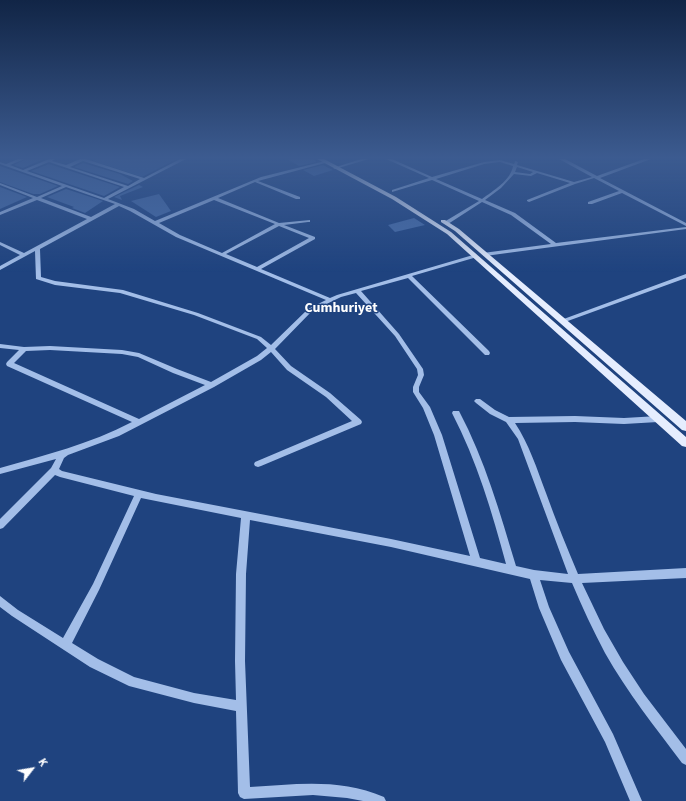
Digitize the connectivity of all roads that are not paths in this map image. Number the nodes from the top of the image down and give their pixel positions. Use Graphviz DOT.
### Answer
graph roads {
  1 [pos="33,196"];
  2 [pos="41,196"];
  3 [pos="96,196"];
  4 [pos="109,196"];
  5 [pos="222,196"];
  6 [pos="294,196"];
  7 [pos="390,196"];
  8 [pos="402,196"];
  9 [pos="476,196"];
  10 [pos="486,196"];
  11 [pos="541,196"];
  12 [pos="608,196"];
  13 [pos="633,196"];
  14 [pos="37,198"];
  15 [pos="298,198"];
  16 [pos="104,199"];
  17 [pos="216,199"];
  18 [pos="482,199"];
  19 [pos="530,201"];
  20 [pos="590,203"];
  21 [pos="119,204"];
  22 [pos="0,214"];
  23 [pos="91,219"];
  24 [pos="308,221"];
  25 [pos="155,223"];
  26 [pos="446,223"];
  27 [pos="279,224"];
  28 [pos="686,226"];
  29 [pos="0,243"];
  30 [pos="554,244"];
  31 [pos="37,248"];
  32 [pos="223,254"];
  33 [pos="485,254"];
  34 [pos="23,255"];
  35 [pos="475,256"];
  36 [pos="0,268"];
  37 [pos="258,269"];
  38 [pos="409,276"];
  39 [pos="686,276"];
  40 [pos="358,291"];
  41 [pos="330,300"];
  42 [pos="563,321"];
  43 [pos="0,346"];
  44 [pos="24,349"];
  45 [pos="272,349"];
  46 [pos="487,353"];
  47 [pos="212,385"];
  48 [pos="478,401"];
  49 [pos="456,413"];
  50 [pos="658,419"];
  51 [pos="509,420"];
  52 [pos="139,422"];
  53 [pos="686,427"];
  54 [pos="686,443"];
  55 [pos="65,453"];
  56 [pos="258,464"];
  57 [pos="54,470"];
  58 [pos="0,471"];
  59 [pos="139,494"];
  60 [pos="246,515"];
  61 [pos="0,525"];
  62 [pos="477,563"];
  63 [pos="513,571"];
  64 [pos="686,573"];
  65 [pos="534,575"];
  66 [pos="576,579"];
  67 [pos="0,601"];
  68 [pos="65,645"];
  69 [pos="241,706"];
  70 [pos="686,759"];
  71 [pos="380,801"];
  72 [pos="636,801"];
  1 -- 14 [label="street"];
  2 -- 14 [label="street"];
  3 -- 16 [label="street"];
  4 -- 16 [label="street"];
  5 -- 17 [label="street"];
  6 -- 15 [label="street"];
  7 -- 35 [label="main road"];
  8 -- 26 [label="main road"];
  9 -- 18 [label="street"];
  10 -- 18 [label="street"];
  11 -- 19 [label="street"];
  12 -- 20 [label="street"];
  13 -- 28 [label="street"];
  14 -- 22 [label="street"];
  14 -- 23 [label="street"];
  16 -- 21 [label="street"];
  17 -- 25 [label="street"];
  17 -- 27 [label="street"];
  18 -- 26 [label="street"];
  18 -- 30 [label="street"];
  21 -- 23 [label="street"];
  21 -- 25 [label="street"];
  23 -- 31 [label="street"];
  24 -- 27 [label="street"];
  25 -- 32 [label="street"];
  26 -- 33 [label="main road"];
  27 -- 32 [label="street"];
  27 -- 37 [label="street"];
  28 -- 30 [label="street"];
  29 -- 34 [label="street"];
  30 -- 33 [label="street"];
  31 -- 34 [label="street"];
  31 -- 45 [label="street"];
  32 -- 37 [label="street"];
  33 -- 42 [label="main road"];
  34 -- 36 [label="street"];
  35 -- 38 [label="street"];
  35 -- 50 [label="main road"];
  37 -- 41 [label="street"];
  38 -- 40 [label="street"];
  38 -- 46 [label="street"];
  39 -- 42 [label="street"];
  40 -- 41 [label="street"];
  40 -- 62 [label="street"];
  41 -- 45 [label="street"];
  42 -- 53 [label="main road"];
  43 -- 44 [label="street"];
  44 -- 47 [label="street"];
  44 -- 52 [label="street"];
  45 -- 47 [label="street"];
  45 -- 56 [label="street"];
  47 -- 52 [label="street"];
  48 -- 51 [label="street"];
  49 -- 63 [label="street"];
  50 -- 51 [label="street"];
  50 -- 54 [label="main road"];
  51 -- 66 [label="street"];
  52 -- 55 [label="street"];
  55 -- 57 [label="street"];
  55 -- 58 [label="street"];
  57 -- 59 [label="street"];
  57 -- 61 [label="street"];
  59 -- 60 [label="street"];
  59 -- 68 [label="street"];
  60 -- 62 [label="street"];
  60 -- 69 [label="street"];
  62 -- 63 [label="street"];
  63 -- 65 [label="street"];
  64 -- 66 [label="street"];
  65 -- 66 [label="street"];
  65 -- 72 [label="street"];
  66 -- 70 [label="street"];
  67 -- 68 [label="street"];
  68 -- 69 [label="street"];
  69 -- 71 [label="street"];
}
